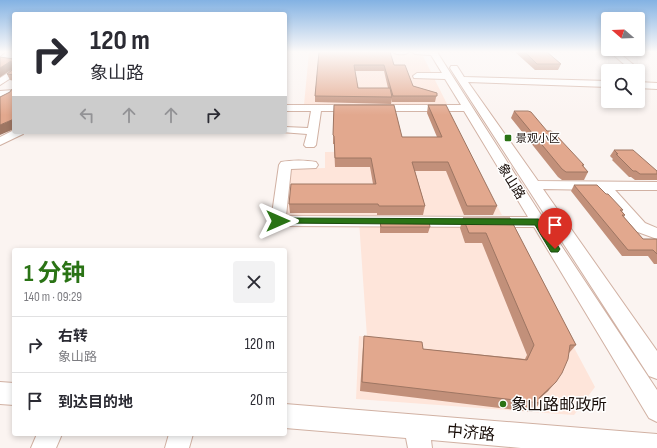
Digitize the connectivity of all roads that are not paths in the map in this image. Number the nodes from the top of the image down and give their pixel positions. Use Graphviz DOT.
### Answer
graph roads {
  1 [pos="12,73"];
  2 [pos="451,73"];
  3 [pos="452,73"];
  4 [pos="417,76"];
  5 [pos="454,77"];
  6 [pos="0,82"];
  7 [pos="601,84"];
  8 [pos="645,85"];
  9 [pos="657,86"];
  10 [pos="0,94"];
  11 [pos="12,94"];
  12 [pos="12,95"];
  13 [pos="0,102"];
  14 [pos="287,108"];
  15 [pos="316,108"];
  16 [pos="468,108"];
  17 [pos="287,130"];
  18 [pos="313,131"];
  19 [pos="15,134"];
  20 [pos="0,142"];
  21 [pos="310,145"];
  22 [pos="312,165"];
  23 [pos="534,185"];
  24 [pos="604,186"];
  25 [pos="657,186"];
  26 [pos="538,222"];
  27 [pos="657,234"];
  28 [pos="657,369"];
  29 [pos="0,393"];
  30 [pos="12,394"];
  31 [pos="657,410"];
  32 [pos="287,416"];
  33 [pos="49,436"];
  34 [pos="180,436"];
  35 [pos="418,438"];
  36 [pos="657,446"];
  37 [pos="43,448"];
  38 [pos="177,448"];
  1 -- 6 [label="street"];
  2 -- 5 [label="street, 象山路"];
  3 -- 5 [label="street, 象山路"];
  4 -- 5 [label="street"];
  5 -- 7 [label="street"];
  5 -- 16 [label="street, 象山路"];
  5 -- 23 [label="street, 象山路"];
  8 -- 9 [label="street"];
  10 -- 11 [label="street"];
  12 -- 13 [label="street"];
  14 -- 15 [label="street"];
  15 -- 16 [label="street"];
  15 -- 18 [label="street"];
  16 -- 26 [label="street, 象山路"];
  17 -- 18 [label="street"];
  18 -- 21 [label="street"];
  19 -- 20 [label="street"];
  22 -- 26 [label="street"];
  23 -- 24 [label="street"];
  23 -- 28 [label="street, 象山路"];
  24 -- 25 [label="street"];
  24 -- 27 [label="street"];
  26 -- 31 [label="street, 象山路"];
  29 -- 30 [label="street"];
  32 -- 35 [label="street, 中济路"];
  33 -- 37 [label="street"];
  34 -- 38 [label="street"];
  35 -- 36 [label="street, 中济路"];
}
